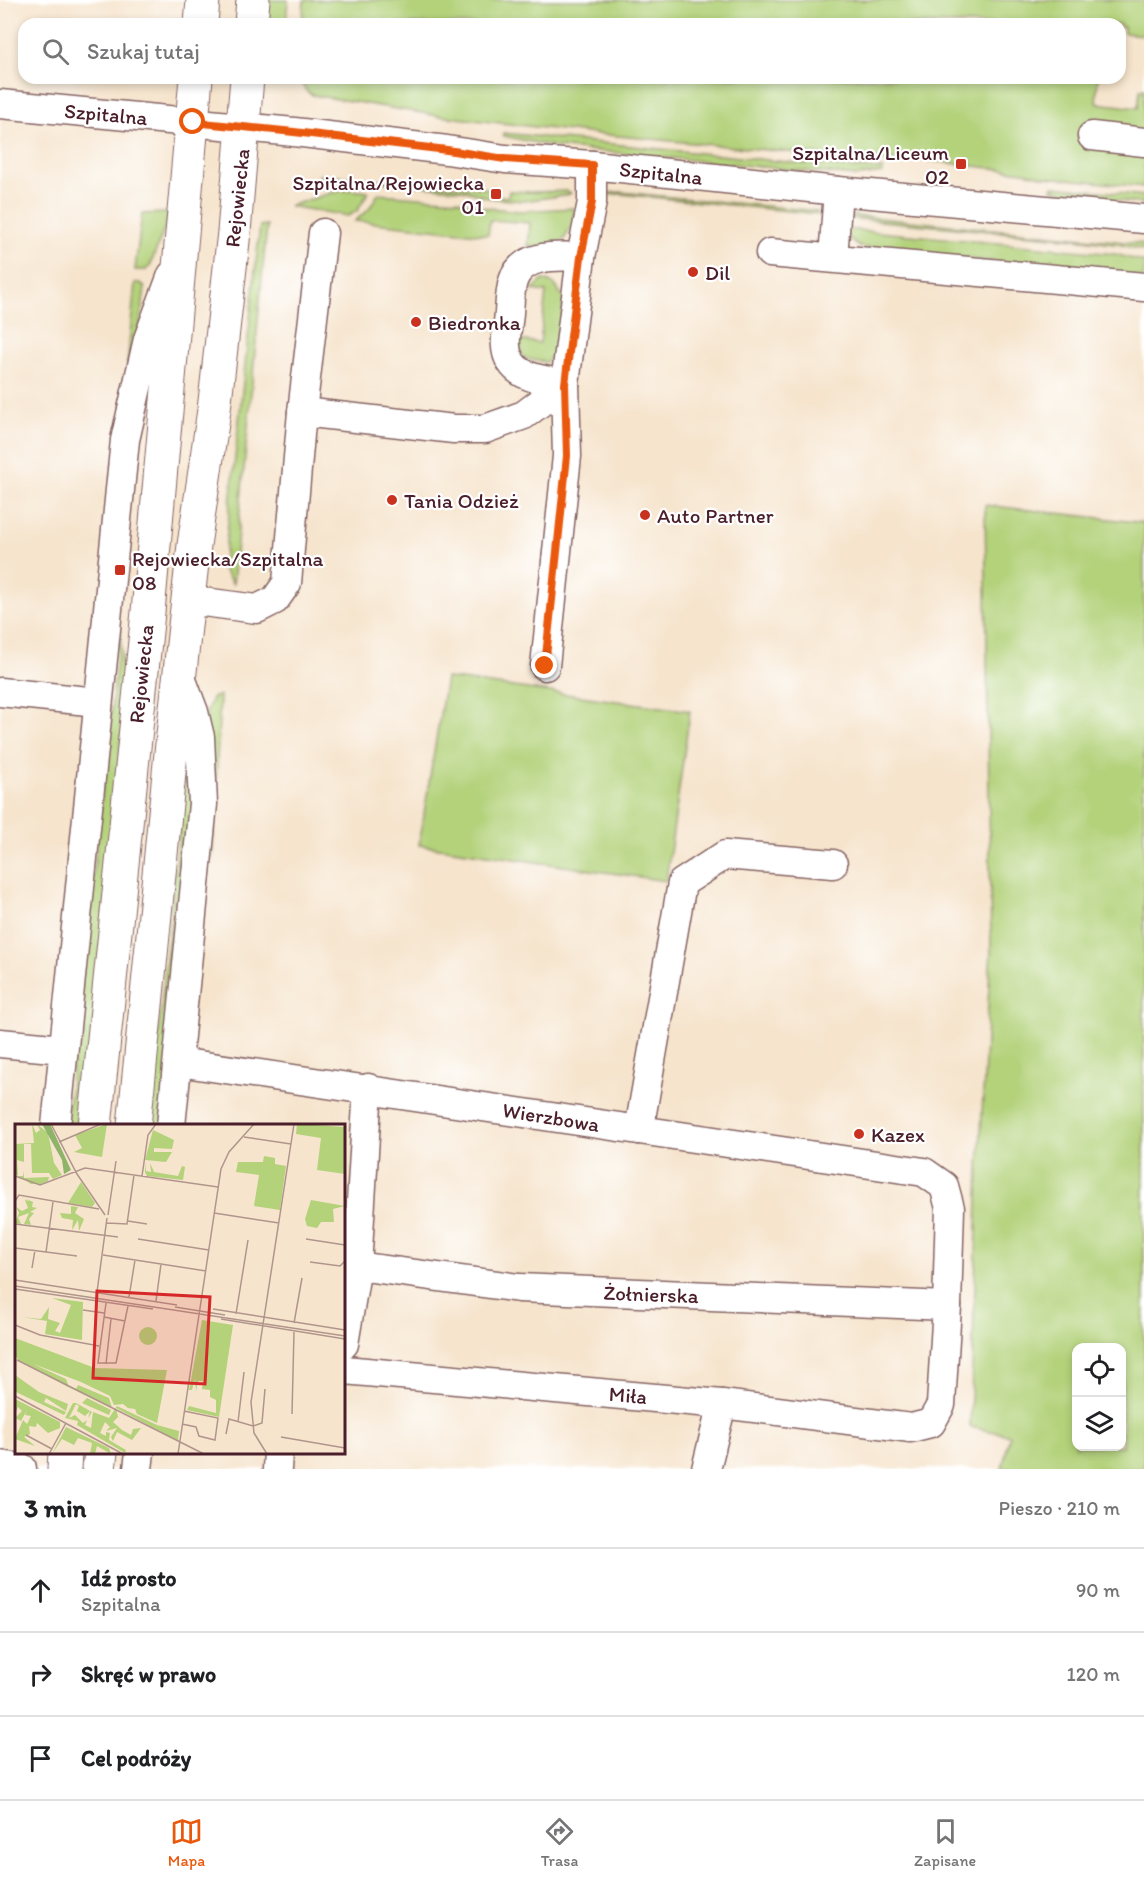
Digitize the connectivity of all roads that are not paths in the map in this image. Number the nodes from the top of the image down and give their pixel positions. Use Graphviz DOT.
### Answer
graph roads {
  1 [pos="203,0"];
  2 [pos="253,0"];
  3 [pos="202,18"];
  4 [pos="252,18"];
  5 [pos="196,84"];
  6 [pos="247,84"];
  7 [pos="0,104"];
  8 [pos="193,122"];
  9 [pos="244,126"];
  10 [pos="1092,136"];
  11 [pos="1144,142"];
  12 [pos="592,165"];
  13 [pos="838,191"];
  14 [pos="1144,219"];
  15 [pos="323,233"];
  16 [pos="180,253"];
  17 [pos="770,253"];
  18 [pos="581,257"];
  19 [pos="833,258"];
  20 [pos="1144,287"];
  21 [pos="565,384"];
  22 [pos="302,412"];
  23 [pos="188,600"];
  24 [pos="545,666"];
  25 [pos="180,675"];
  26 [pos="0,692"];
  27 [pos="98,702"];
  28 [pos="833,864"];
  29 [pos="0,1043"];
  30 [pos="63,1049"];
  31 [pos="178,1062"];
  32 [pos="368,1089"];
  33 [pos="56,1124"];
  34 [pos="95,1124"];
  35 [pos="134,1124"];
  36 [pos="171,1124"];
  37 [pos="639,1130"];
  38 [pos="357,1266"];
  39 [pos="947,1306"];
  40 [pos="345,1338"];
  41 [pos="345,1370"];
  42 [pos="722,1404"];
  43 [pos="65,1454"];
  44 [pos="101,1454"];
  45 [pos="140,1454"];
  46 [pos="278,1454"];
  47 [pos="64,1469"];
  48 [pos="99,1469"];
  49 [pos="138,1469"];
  50 [pos="277,1469"];
  51 [pos="706,1469"];
  1 -- 3 [label="highway"];
  2 -- 4 [label="highway"];
  5 -- 8 [label="highway, Rejowiecka"];
  6 -- 9 [label="highway, Rejowiecka"];
  7 -- 8 [label="street, Szpitalna"];
  8 -- 9 [label="street, Szpitalna"];
  8 -- 16 [label="highway, Rejowiecka"];
  9 -- 12 [label="street, Szpitalna"];
  9 -- 23 [label="highway, Rejowiecka"];
  10 -- 11 [label="street"];
  12 -- 13 [label="street, Szpitalna"];
  12 -- 18 [label="street"];
  13 -- 14 [label="street, Szpitalna"];
  13 -- 19 [label="street"];
  15 -- 22 [label="street"];
  16 -- 27 [label="street"];
  16 -- 34 [label="highway, Rejowiecka"];
  17 -- 19 [label="street"];
  18 -- 21 [label="street"];
  18 -- 21 [label="street"];
  19 -- 20 [label="street"];
  21 -- 22 [label="street"];
  21 -- 24 [label="street"];
  22 -- 23 [label="street"];
  23 -- 25 [label="highway, Rejowiecka"];
  25 -- 31 [label="street, Rejowiecka"];
  25 -- 35 [label="highway, Rejowiecka"];
  26 -- 27 [label="street"];
  27 -- 30 [label="street"];
  28 -- 37 [label="street"];
  29 -- 30 [label="street"];
  30 -- 33 [label="street"];
  31 -- 32 [label="street, Wierzbowa"];
  31 -- 36 [label="street, Rejowiecka"];
  32 -- 37 [label="street, Wierzbowa"];
  32 -- 38 [label="street"];
  37 -- 39 [label="street, Wierzbowa"];
  38 -- 39 [label="street, Żołnierska"];
  38 -- 40 [label="street"];
  39 -- 42 [label="street, Miła"];
  41 -- 42 [label="street, Miła"];
  42 -- 51 [label="street"];
  43 -- 47 [label="highway"];
  44 -- 48 [label="highway"];
  45 -- 49 [label="street"];
  46 -- 50 [label="street"];
}
